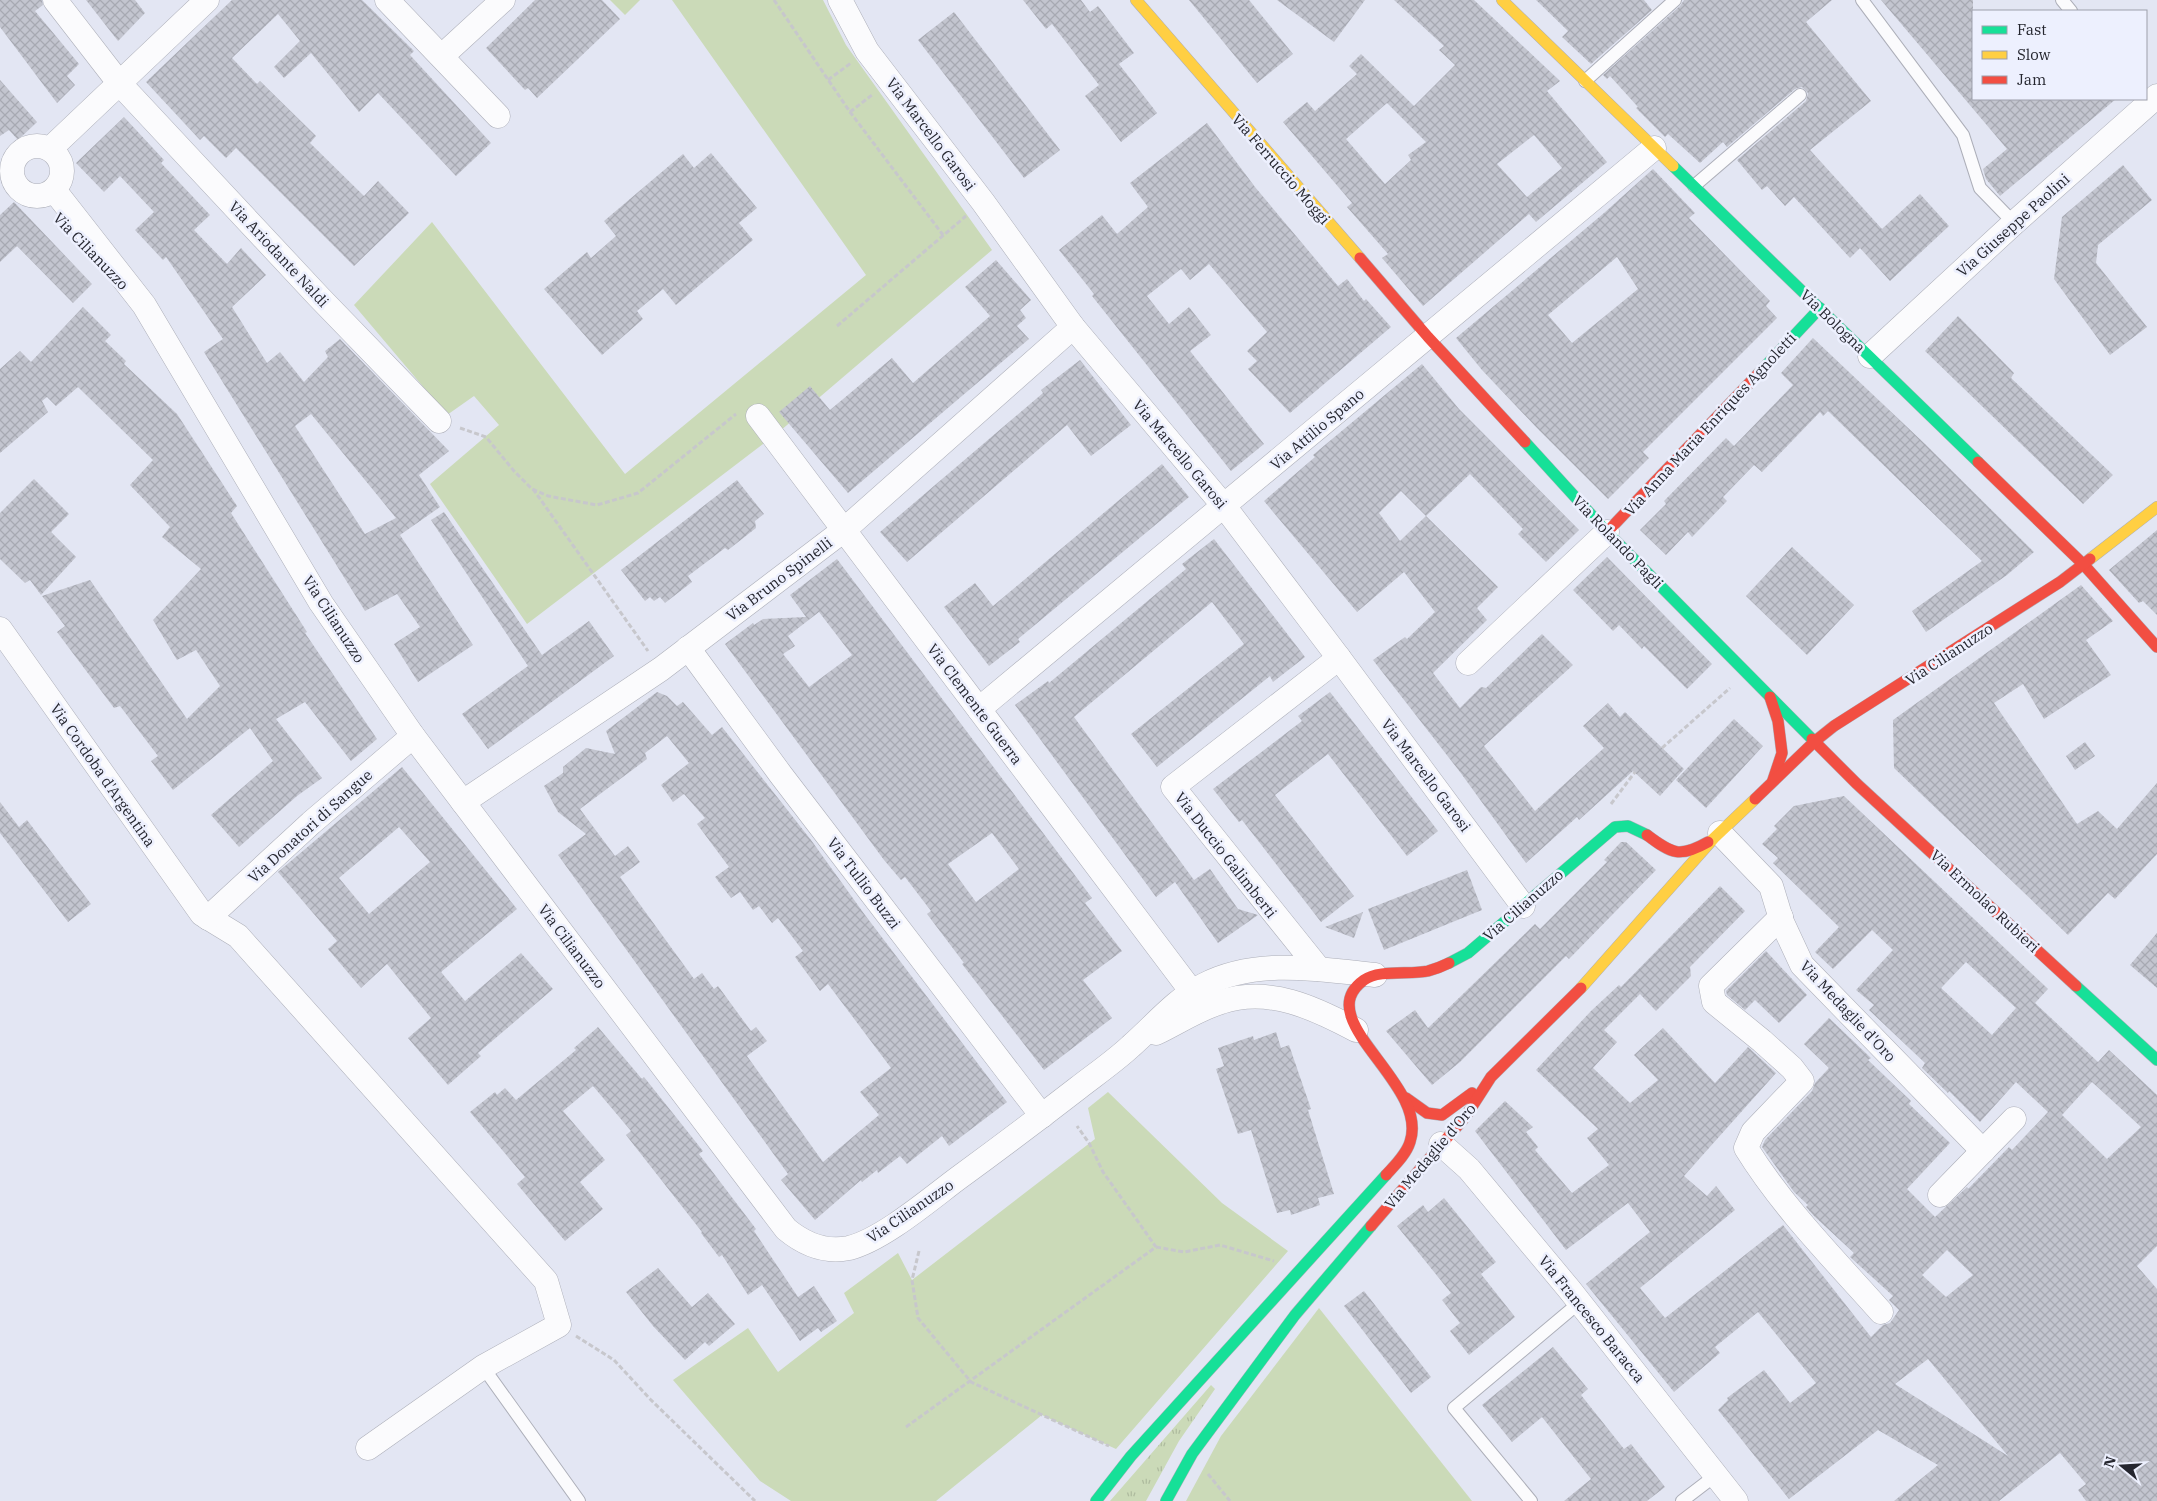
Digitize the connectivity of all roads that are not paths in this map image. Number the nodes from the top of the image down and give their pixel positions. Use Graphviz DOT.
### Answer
graph roads {
  1 [pos="55,0"];
  2 [pos="207,0"];
  3 [pos="387,0"];
  4 [pos="503,0"];
  5 [pos="840,0"];
  6 [pos="1136,0"];
  7 [pos="1502,0"];
  8 [pos="1675,0"];
  9 [pos="1862,0"];
  10 [pos="442,56"];
  11 [pos="1585,81"];
  12 [pos="120,84"];
  13 [pos="1800,95"];
  14 [pos="2146,100"];
  15 [pos="498,116"];
  16 [pos="1654,148"];
  17 [pos="50,150"];
  18 [pos="6,176"];
  19 [pos="1694,186"];
  20 [pos="46,194"];
  21 [pos="2014,223"];
  22 [pos="1820,308"];
  23 [pos="1073,327"];
  24 [pos="1428,337"];
  25 [pos="1870,356"];
  26 [pos="747,414"];
  27 [pos="439,421"];
  28 [pos="1224,506"];
  29 [pos="2157,507"];
  30 [pos="844,530"];
  31 [pos="1607,532"];
  32 [pos="2084,565"];
  33 [pos="0,629"];
  34 [pos="2157,647"];
  35 [pos="688,648"];
  36 [pos="1339,658"];
  37 [pos="1468,663"];
  38 [pos="1768,693"];
  39 [pos="979,709"];
  40 [pos="413,736"];
  41 [pos="1814,742"];
  42 [pos="1773,780"];
  43 [pos="463,802"];
  44 [pos="1717,836"];
  45 [pos="1656,844"];
  46 [pos="1662,895"];
  47 [pos="1523,906"];
  48 [pos="1781,917"];
  49 [pos="208,918"];
  50 [pos="1319,969"];
  51 [pos="1375,974"];
  52 [pos="1192,992"];
  53 [pos="1356,1030"];
  54 [pos="1132,1046"];
  55 [pos="2157,1060"];
  56 [pos="1492,1077"];
  57 [pos="1406,1098"];
  58 [pos="1042,1116"];
  59 [pos="2014,1119"];
  60 [pos="1441,1144"];
  61 [pos="1983,1151"];
  62 [pos="1940,1195"];
  63 [pos="1580,1302"];
  64 [pos="1881,1312"];
  65 [pos="483,1367"];
  66 [pos="368,1448"];
  67 [pos="1716,1475"];
  68 [pos="578,1501"];
  69 [pos="1096,1501"];
  70 [pos="1166,1501"];
  71 [pos="1531,1501"];
  72 [pos="1682,1501"];
  73 [pos="1736,1501"];
  1 -- 12 [label="street, Via Ariodante Naldi"];
  2 -- 12 [label="street"];
  3 -- 10 [label="street"];
  4 -- 10 [label="street"];
  5 -- 23 [label="street, Via Marcello Garosi"];
  6 -- 24 [label="street, Via Ferruccio Moggi"];
  7 -- 11 [label="street, Via Bologna"];
  8 -- 11 [label="lane"];
  9 -- 21 [label="lane"];
  10 -- 15 [label="street"];
  11 -- 16 [label="street, Via Bologna"];
  12 -- 17 [label="street"];
  12 -- 27 [label="street, Via Ariodante Naldi"];
  13 -- 19 [label="lane"];
  14 -- 21 [label="street, Via Giuseppe Paolini"];
  16 -- 19 [label="street, Via Bologna"];
  16 -- 24 [label="street, Via Attilio Spano"];
  17 -- 18 [label="street, Via Cilianuzzo"];
  17 -- 20 [label="street, Via Cilianuzzo"];
  18 -- 20 [label="street, Via Cilianuzzo"];
  19 -- 22 [label="street, Via Bologna"];
  20 -- 40 [label="street, Via Cilianuzzo"];
  21 -- 25 [label="street, Via Giuseppe Paolini"];
  22 -- 25 [label="street, Via Bologna"];
  22 -- 31 [label="street, Via Anna Maria Enriques Agnoletti"];
  23 -- 28 [label="street, Via Marcello Garosi"];
  23 -- 30 [label="street, Via Bruno Spinelli"];
  24 -- 28 [label="street, Via Attilio Spano"];
  24 -- 31 [label="street, Via Rolando Pagli"];
  25 -- 32 [label="street, Via Bologna"];
  26 -- 30 [label="street, Via Clemente Guerra"];
  28 -- 36 [label="street, Via Marcello Garosi"];
  28 -- 39 [label="street, Via Attilio Spano"];
  29 -- 32 [label="street, Via Cilianuzzo"];
  30 -- 35 [label="street, Via Bruno Spinelli"];
  30 -- 39 [label="street, Via Clemente Guerra"];
  31 -- 37 [label="street, Via Anna Maria Enriques Agnoletti"];
  31 -- 38 [label="street, Via Rolando Pagli"];
  32 -- 34 [label="street, Via Bologna"];
  32 -- 41 [label="street, Via Cilianuzzo"];
  33 -- 49 [label="street, Via Cordoba d'Argentina"];
  35 -- 43 [label="street, Via Bruno Spinelli"];
  35 -- 58 [label="street, Via Tullio Buzzi"];
  36 -- 47 [label="street, Via Marcello Garosi"];
  36 -- 50 [label="street, Via Duccio Galimberti"];
  38 -- 41 [label="street, Via Rolando Pagli"];
  38 -- 42 [label="street"];
  39 -- 52 [label="street, Via Clemente Guerra"];
  40 -- 43 [label="street, Via Cilianuzzo"];
  40 -- 49 [label="street, Via Donatori di Sangue"];
  41 -- 42 [label="street, Via Medaglie d'Oro"];
  41 -- 55 [label="street, Via Ermolao Rubieri"];
  42 -- 44 [label="street, Via Medaglie d'Oro"];
  43 -- 58 [label="street, Via Cilianuzzo"];
  44 -- 45 [label="street"];
  44 -- 46 [label="street, Via Medaglie d'Oro"];
  44 -- 48 [label="street, Via Medaglie d'Oro"];
  45 -- 46 [label="street"];
  45 -- 47 [label="street, Via Cilianuzzo"];
  46 -- 56 [label="street, Via Medaglie d'Oro"];
  47 -- 51 [label="street, Via Cilianuzzo"];
  48 -- 61 [label="street, Via Medaglie d'Oro"];
  48 -- 64 [label="street"];
  49 -- 65 [label="street, Via Cordoba d'Argentina"];
  50 -- 51 [label="street, Via Cilianuzzo"];
  50 -- 52 [label="street, Via Cilianuzzo"];
  51 -- 53 [label="street"];
  52 -- 54 [label="street, Via Cilianuzzo"];
  53 -- 54 [label="street, Via Cilianuzzo"];
  53 -- 57 [label="street"];
  54 -- 58 [label="street, Via Cilianuzzo"];
  56 -- 57 [label="street"];
  56 -- 60 [label="street, Via Medaglie d'Oro"];
  57 -- 69 [label="street, Via Medaglie d'Oro"];
  59 -- 61 [label="street"];
  60 -- 63 [label="street, Via Francesco Baracca"];
  60 -- 70 [label="street, Via Medaglie d'Oro"];
  61 -- 62 [label="street"];
  63 -- 67 [label="street, Via Francesco Baracca"];
  63 -- 71 [label="lane"];
  65 -- 66 [label="street"];
  65 -- 68 [label="lane"];
  67 -- 72 [label="lane"];
  67 -- 73 [label="street, Via Francesco Baracca"];
}
